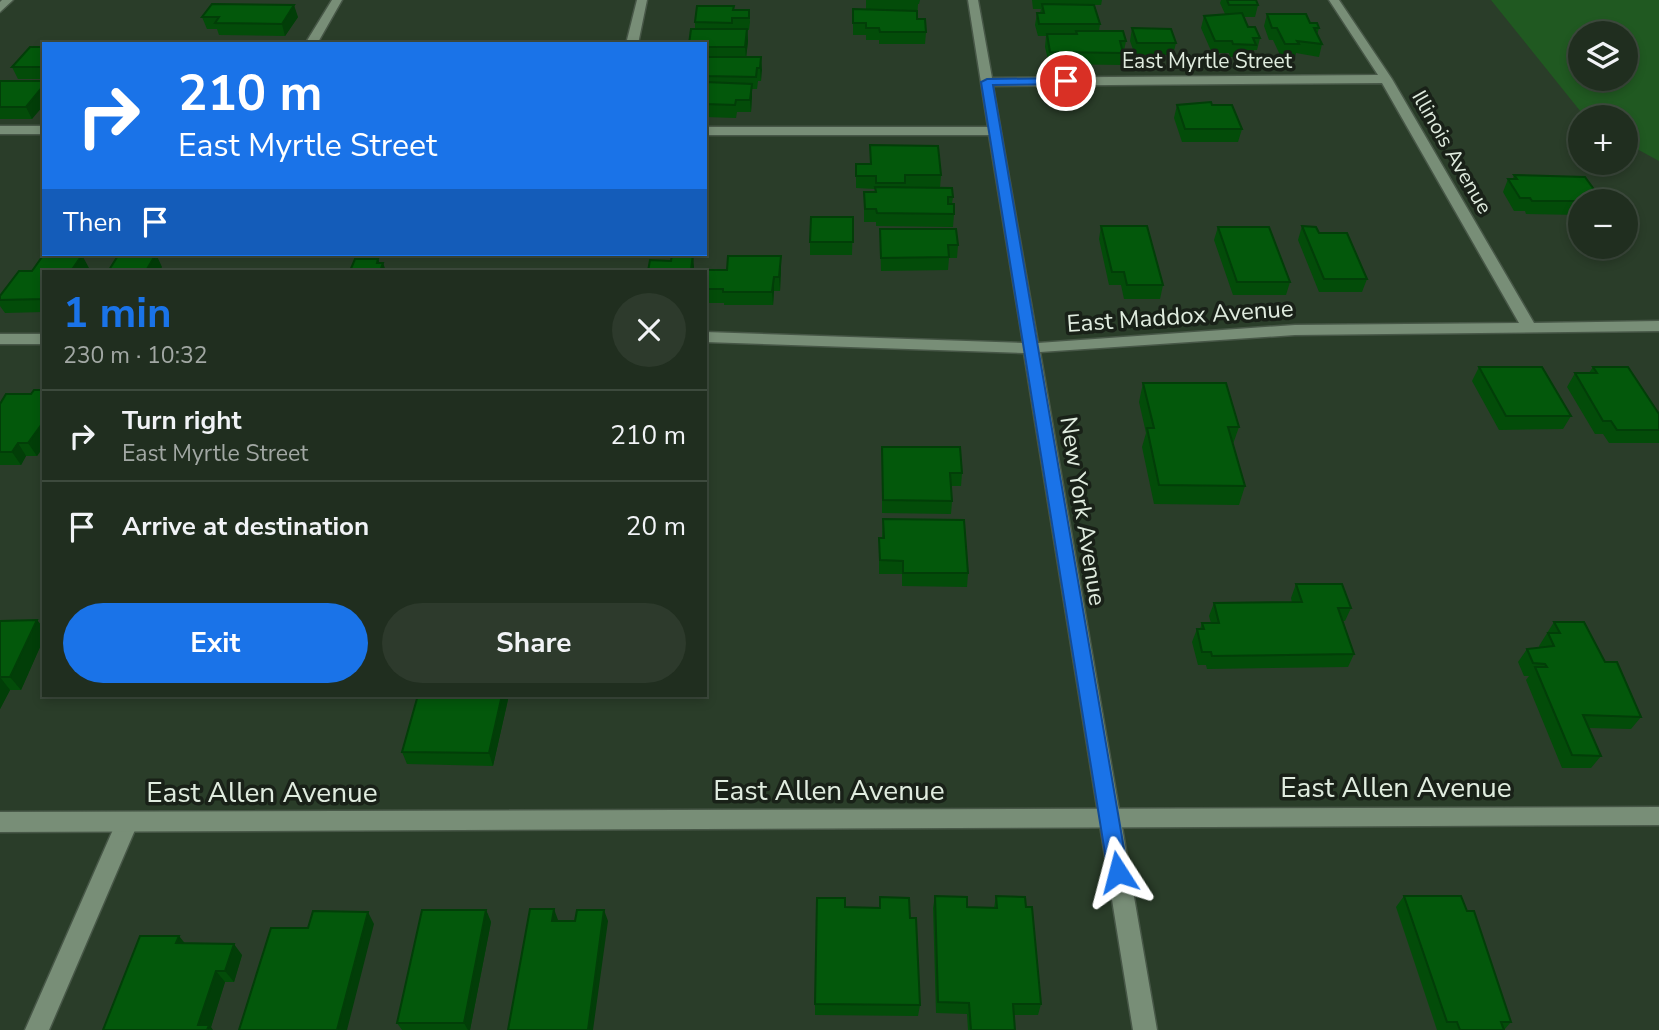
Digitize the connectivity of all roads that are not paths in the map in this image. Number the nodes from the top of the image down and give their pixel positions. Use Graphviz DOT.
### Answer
graph roads {
  1 [pos="8,0"];
  2 [pos="337,0"];
  3 [pos="642,0"];
  4 [pos="973,0"];
  5 [pos="1334,0"];
  6 [pos="0,9"];
  7 [pos="312,42"];
  8 [pos="632,42"];
  9 [pos="1386,79"];
  10 [pos="987,82"];
  11 [pos="0,130"];
  12 [pos="42,130"];
  13 [pos="707,131"];
  14 [pos="995,131"];
  15 [pos="1659,326"];
  16 [pos="1528,327"];
  17 [pos="707,337"];
  18 [pos="0,339"];
  19 [pos="42,339"];
  20 [pos="1031,348"];
  21 [pos="1659,816"];
  22 [pos="1110,820"];
  23 [pos="0,822"];
  24 [pos="127,823"];
  25 [pos="37,1030"];
  26 [pos="1145,1030"];
  1 -- 6 [label="street"];
  2 -- 7 [label="street"];
  3 -- 8 [label="street"];
  4 -- 10 [label="street, New York Avenue"];
  5 -- 9 [label="street, Illinois Avenue"];
  9 -- 10 [label="street, East Myrtle Street"];
  9 -- 16 [label="street, Illinois Avenue"];
  10 -- 14 [label="street, New York Avenue"];
  11 -- 12 [label="street"];
  13 -- 14 [label="street"];
  14 -- 20 [label="street, New York Avenue"];
  15 -- 16 [label="street, East Maddox Avenue"];
  16 -- 20 [label="street, East Maddox Avenue"];
  17 -- 20 [label="street, East Maddox Avenue"];
  18 -- 19 [label="street"];
  20 -- 22 [label="street, New York Avenue"];
  21 -- 22 [label="street, East Allen Avenue"];
  22 -- 24 [label="street, East Allen Avenue"];
  22 -- 26 [label="street, New York Avenue"];
  23 -- 24 [label="street, East Allen Avenue"];
  24 -- 25 [label="street"];
}
